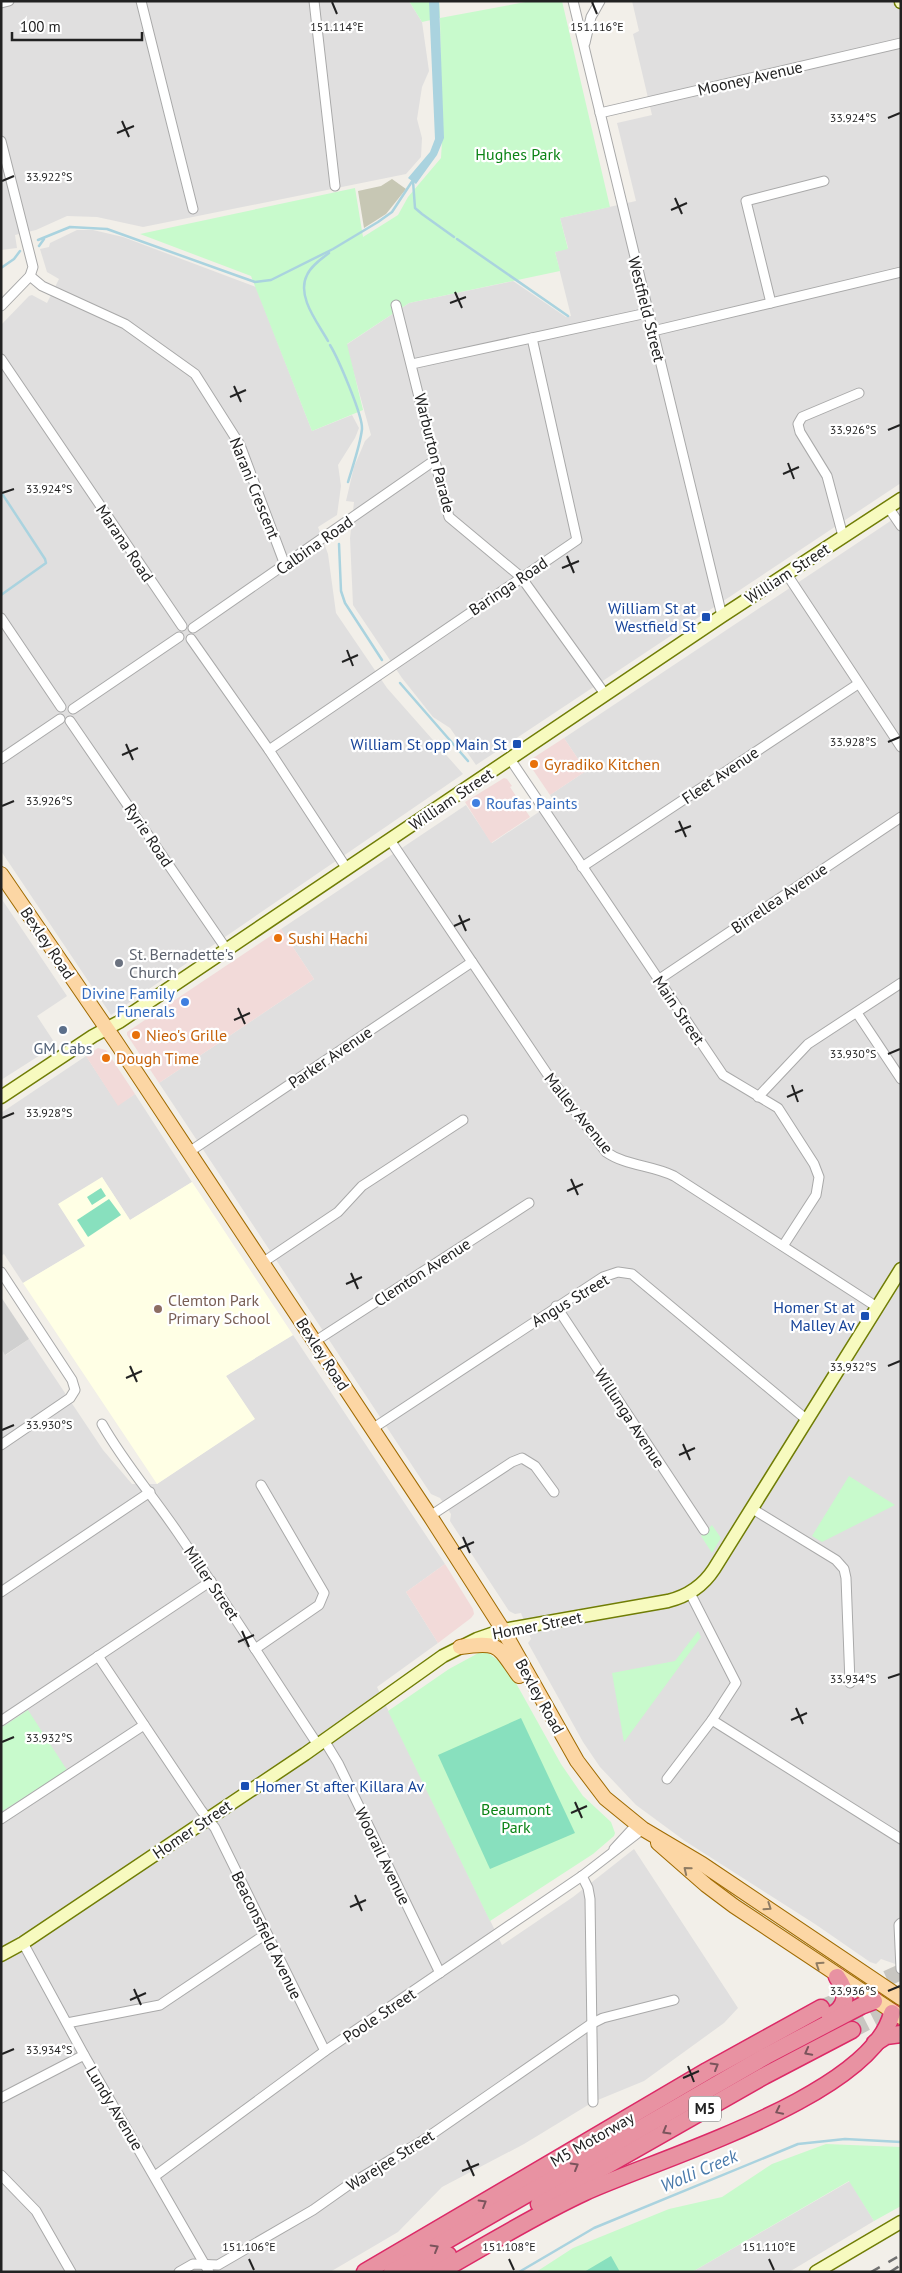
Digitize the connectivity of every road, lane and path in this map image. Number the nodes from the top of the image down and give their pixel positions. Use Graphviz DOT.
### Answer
graph roads {
  1 [pos="9,1"];
  2 [pos="141,1"];
  3 [pos="314,1"];
  4 [pos="573,1"];
  5 [pos="600,1"];
  6 [pos="1,3"];
  7 [pos="901,43"];
  8 [pos="585,46"];
  9 [pos="600,113"];
  10 [pos="1,141"];
  11 [pos="824,181"];
  12 [pos="335,186"];
  13 [pos="193,209"];
  14 [pos="901,272"];
  15 [pos="30,276"];
  16 [pos="772,302"];
  17 [pos="396,305"];
  18 [pos="1,306"];
  19 [pos="647,313"];
  20 [pos="653,330"];
  21 [pos="532,338"];
  22 [pos="1,359"];
  23 [pos="412,364"];
  24 [pos="859,393"];
  25 [pos="435,460"];
  26 [pos="901,499"];
  27 [pos="888,507"];
  28 [pos="901,526"];
  29 [pos="843,536"];
  30 [pos="285,565"];
  31 [pos="786,573"];
  32 [pos="521,577"];
  33 [pos="722,616"];
  34 [pos="1,618"];
  35 [pos="182,626"];
  36 [pos="193,628"];
  37 [pos="179,636"];
  38 [pos="191,640"];
  39 [pos="858,684"];
  40 [pos="605,694"];
  41 [pos="62,707"];
  42 [pos="73,710"];
  43 [pos="60,719"];
  44 [pos="70,721"];
  45 [pos="901,748"];
  46 [pos="269,750"];
  47 [pos="1,759"];
  48 [pos="510,759"];
  49 [pos="901,817"];
  50 [pos="390,840"];
  51 [pos="582,867"];
  52 [pos="347,869"];
  53 [pos="1,874"];
  54 [pos="227,950"];
  55 [pos="472,962"];
  56 [pos="658,980"];
  57 [pos="901,983"];
  58 [pos="857,1013"];
  59 [pos="107,1029"];
  60 [pos="901,1079"];
  61 [pos="1,1097"];
  62 [pos="758,1097"];
  63 [pos="463,1120"];
  64 [pos="189,1152"];
  65 [pos="529,1203"];
  66 [pos="783,1246"];
  67 [pos="262,1263"];
  68 [pos="901,1269"];
  69 [pos="1,1272"];
  70 [pos="556,1306"];
  71 [pos="877,1307"];
  72 [pos="314,1342"];
  73 [pos="807,1420"];
  74 [pos="102,1424"];
  75 [pos="372,1429"];
  76 [pos="1,1445"];
  77 [pos="261,1485"];
  78 [pos="150,1492"];
  79 [pos="554,1492"];
  80 [pos="752,1508"];
  81 [pos="430,1516"];
  82 [pos="704,1530"];
  83 [pos="211,1581"];
  84 [pos="1,1592"];
  85 [pos="690,1593"];
  86 [pos="503,1630"];
  87 [pos="460,1647"];
  88 [pos="256,1649"];
  89 [pos="98,1656"];
  90 [pos="850,1682"];
  91 [pos="540,1695"];
  92 [pos="712,1720"];
  93 [pos="1,1721"];
  94 [pos="144,1725"];
  95 [pos="321,1743"];
  96 [pos="667,1779"];
  97 [pos="1,1819"];
  98 [pos="208,1819"];
  99 [pos="641,1828"];
  100 [pos="901,1839"];
  101 [pos="582,1876"];
  102 [pos="901,1923"];
  103 [pos="266,1934"];
  104 [pos="23,1943"];
  105 [pos="1,1955"];
  106 [pos="901,1969"];
  107 [pos="440,1972"];
  108 [pos="837,1977"];
  109 [pos="890,1996"];
  110 [pos="674,2000"];
  111 [pos="821,2008"];
  112 [pos="896,2015"];
  113 [pos="67,2023"];
  114 [pos="591,2024"];
  115 [pos="852,2030"];
  116 [pos="811,2032"];
  117 [pos="901,2034"];
  118 [pos="875,2043"];
  119 [pos="325,2051"];
  120 [pos="84,2055"];
  121 [pos="1,2098"];
  122 [pos="593,2102"];
  123 [pos="1,2175"];
  124 [pos="155,2176"];
  125 [pos="901,2222"];
  126 [pos="207,2269"];
  127 [pos="71,2272"];
  128 [pos="179,2272"];
  129 [pos="365,2272"];
  130 [pos="392,2272"];
  131 [pos="418,2272"];
  132 [pos="439,2272"];
  133 [pos="816,2272"];
  1 -- 6 [label="street"];
  2 -- 13 [label="street"];
  3 -- 12 [label="street"];
  4 -- 8 [label="street, Westfield Street"];
  5 -- 8 [label="street"];
  7 -- 9 [label="street, Mooney Avenue"];
  8 -- 9 [label="street, Westfield Street"];
  9 -- 19 [label="street, Westfield Street"];
  10 -- 15 [label="street"];
  11 -- 16 [label="street"];
  14 -- 16 [label="street"];
  15 -- 18 [label="street"];
  15 -- 30 [label="street, Narani Crescent"];
  16 -- 20 [label="street"];
  17 -- 23 [label="street, Warburton Parade"];
  19 -- 20 [label="street, Westfield Street"];
  19 -- 21 [label="street"];
  20 -- 33 [label="street, Westfield Street"];
  21 -- 23 [label="street"];
  21 -- 32 [label="street, Baringa Road"];
  22 -- 35 [label="street, Marana Road"];
  23 -- 25 [label="street, Warburton Parade"];
  24 -- 29 [label="street"];
  25 -- 30 [label="street, Calbina Road"];
  25 -- 32 [label="street, Warburton Parade"];
  26 -- 27 [label="main road, William Street"];
  27 -- 28 [label="street"];
  27 -- 29 [label="main road, William Street"];
  29 -- 31 [label="main road, William Street"];
  30 -- 36 [label="street, Calbina Road"];
  31 -- 33 [label="main road, William Street"];
  31 -- 39 [label="street"];
  32 -- 40 [label="street, Warburton Parade"];
  32 -- 46 [label="street, Baringa Road"];
  33 -- 40 [label="main road, William Street"];
  34 -- 41 [label="street"];
  35 -- 36 [label="street"];
  35 -- 37 [label="street"];
  36 -- 38 [label="street"];
  37 -- 38 [label="street"];
  37 -- 42 [label="street"];
  38 -- 46 [label="street"];
  39 -- 45 [label="street"];
  39 -- 51 [label="street, Fleet Avenue"];
  40 -- 48 [label="main road, William Street"];
  41 -- 42 [label="street"];
  41 -- 43 [label="street"];
  42 -- 44 [label="street"];
  43 -- 44 [label="street"];
  43 -- 47 [label="street"];
  44 -- 54 [label="street, Ryrie Road"];
  46 -- 52 [label="street"];
  48 -- 50 [label="main road, William Street"];
  48 -- 51 [label="street, Main Street"];
  49 -- 56 [label="street, Birrellea Avenue"];
  50 -- 52 [label="main road, William Street"];
  50 -- 55 [label="street, Malley Avenue"];
  51 -- 56 [label="street, Main Street"];
  52 -- 54 [label="main road, William Street"];
  53 -- 59 [label="main road, Bexley Road"];
  54 -- 59 [label="main road, William Street"];
  55 -- 64 [label="street, Parker Avenue"];
  55 -- 66 [label="street, Malley Avenue"];
  56 -- 62 [label="street, Main Street"];
  57 -- 58 [label="street"];
  58 -- 60 [label="street"];
  58 -- 62 [label="street"];
  59 -- 61 [label="main road, William Street"];
  59 -- 64 [label="main road, Bexley Road"];
  62 -- 66 [label="street, Main Street"];
  63 -- 67 [label="street"];
  64 -- 67 [label="main road, Bexley Road"];
  65 -- 72 [label="street, Clemton Avenue"];
  66 -- 71 [label="street, Malley Avenue"];
  67 -- 72 [label="main road, Bexley Road"];
  68 -- 71 [label="main road, Homer Street"];
  69 -- 76 [label="street"];
  70 -- 73 [label="street, Angus Street"];
  70 -- 75 [label="street, Angus Street"];
  70 -- 82 [label="street, Willunga Avenue"];
  71 -- 73 [label="main road, Homer Street"];
  72 -- 75 [label="main road, Bexley Road"];
  73 -- 80 [label="main road, Homer Street"];
  74 -- 78 [label="street, Miller Street"];
  75 -- 81 [label="main road, Bexley Road"];
  77 -- 88 [label="street"];
  78 -- 83 [label="street, Miller Street"];
  78 -- 84 [label="street"];
  79 -- 81 [label="street"];
  80 -- 85 [label="main road, Homer Street"];
  80 -- 90 [label="street"];
  81 -- 86 [label="main road, Bexley Road"];
  83 -- 88 [label="street, Miller Street"];
  83 -- 89 [label="street"];
  85 -- 86 [label="main road, Homer Street"];
  85 -- 92 [label="street"];
  86 -- 87 [label="main road, Homer Street"];
  86 -- 91 [label="main road, Bexley Road"];
  87 -- 91 [label="main road"];
  87 -- 95 [label="main road, Homer Street"];
  88 -- 95 [label="street, Miller Street"];
  89 -- 93 [label="street"];
  89 -- 94 [label="street, Beaconsfield Avenue"];
  91 -- 99 [label="main road, Bexley Road"];
  92 -- 96 [label="street"];
  92 -- 100 [label="street"];
  94 -- 97 [label="street"];
  94 -- 98 [label="street, Beaconsfield Avenue"];
  95 -- 98 [label="main road, Homer Street"];
  95 -- 107 [label="street, Woorail Avenue"];
  98 -- 103 [label="street, Beaconsfield Avenue"];
  98 -- 104 [label="main road, Homer Street"];
  99 -- 101 [label="street, Poole Street"];
  108 -- 99 [label="main road, Bexley Road, one-way"];
  99 -- 109 [label="main road, Bexley Road, one-way"];
  101 -- 107 [label="street, Poole Street"];
  101 -- 114 [label="street"];
  102 -- 106 [label="street"];
  103 -- 113 [label="street"];
  103 -- 119 [label="street, Beaconsfield Avenue"];
  104 -- 105 [label="main road, Homer Street"];
  104 -- 113 [label="street, Lundy Avenue"];
  107 -- 119 [label="street, Poole Street"];
  108 -- 109 [label="main road, Bexley Road"];
  108 -- 116 [label="highway"];
  109 -- 112 [label="main road, Bexley Road"];
  109 -- 116 [label="highway"];
  110 -- 114 [label="street, Warejee Street"];
  129 -- 111 [label="highway, M5 Motorway / M5, one-way"];
  112 -- 118 [label="highway"];
  113 -- 120 [label="street, Lundy Avenue"];
  114 -- 122 [label="street"];
  114 -- 126 [label="street, Warejee Street"];
  115 -- 131 [label="highway, M5 Motorway / M5, one-way"];
  130 -- 116 [label="highway, one-way"];
  117 -- 118 [label="highway"];
  118 -- 132 [label="highway, one-way"];
  119 -- 124 [label="street, Poole Street"];
  120 -- 121 [label="street"];
  120 -- 124 [label="street, Lundy Avenue"];
  123 -- 127 [label="street"];
  124 -- 126 [label="street, Lundy Avenue"];
  125 -- 133 [label="main road"];
  126 -- 128 [label="street, Warejee Street"];
}
